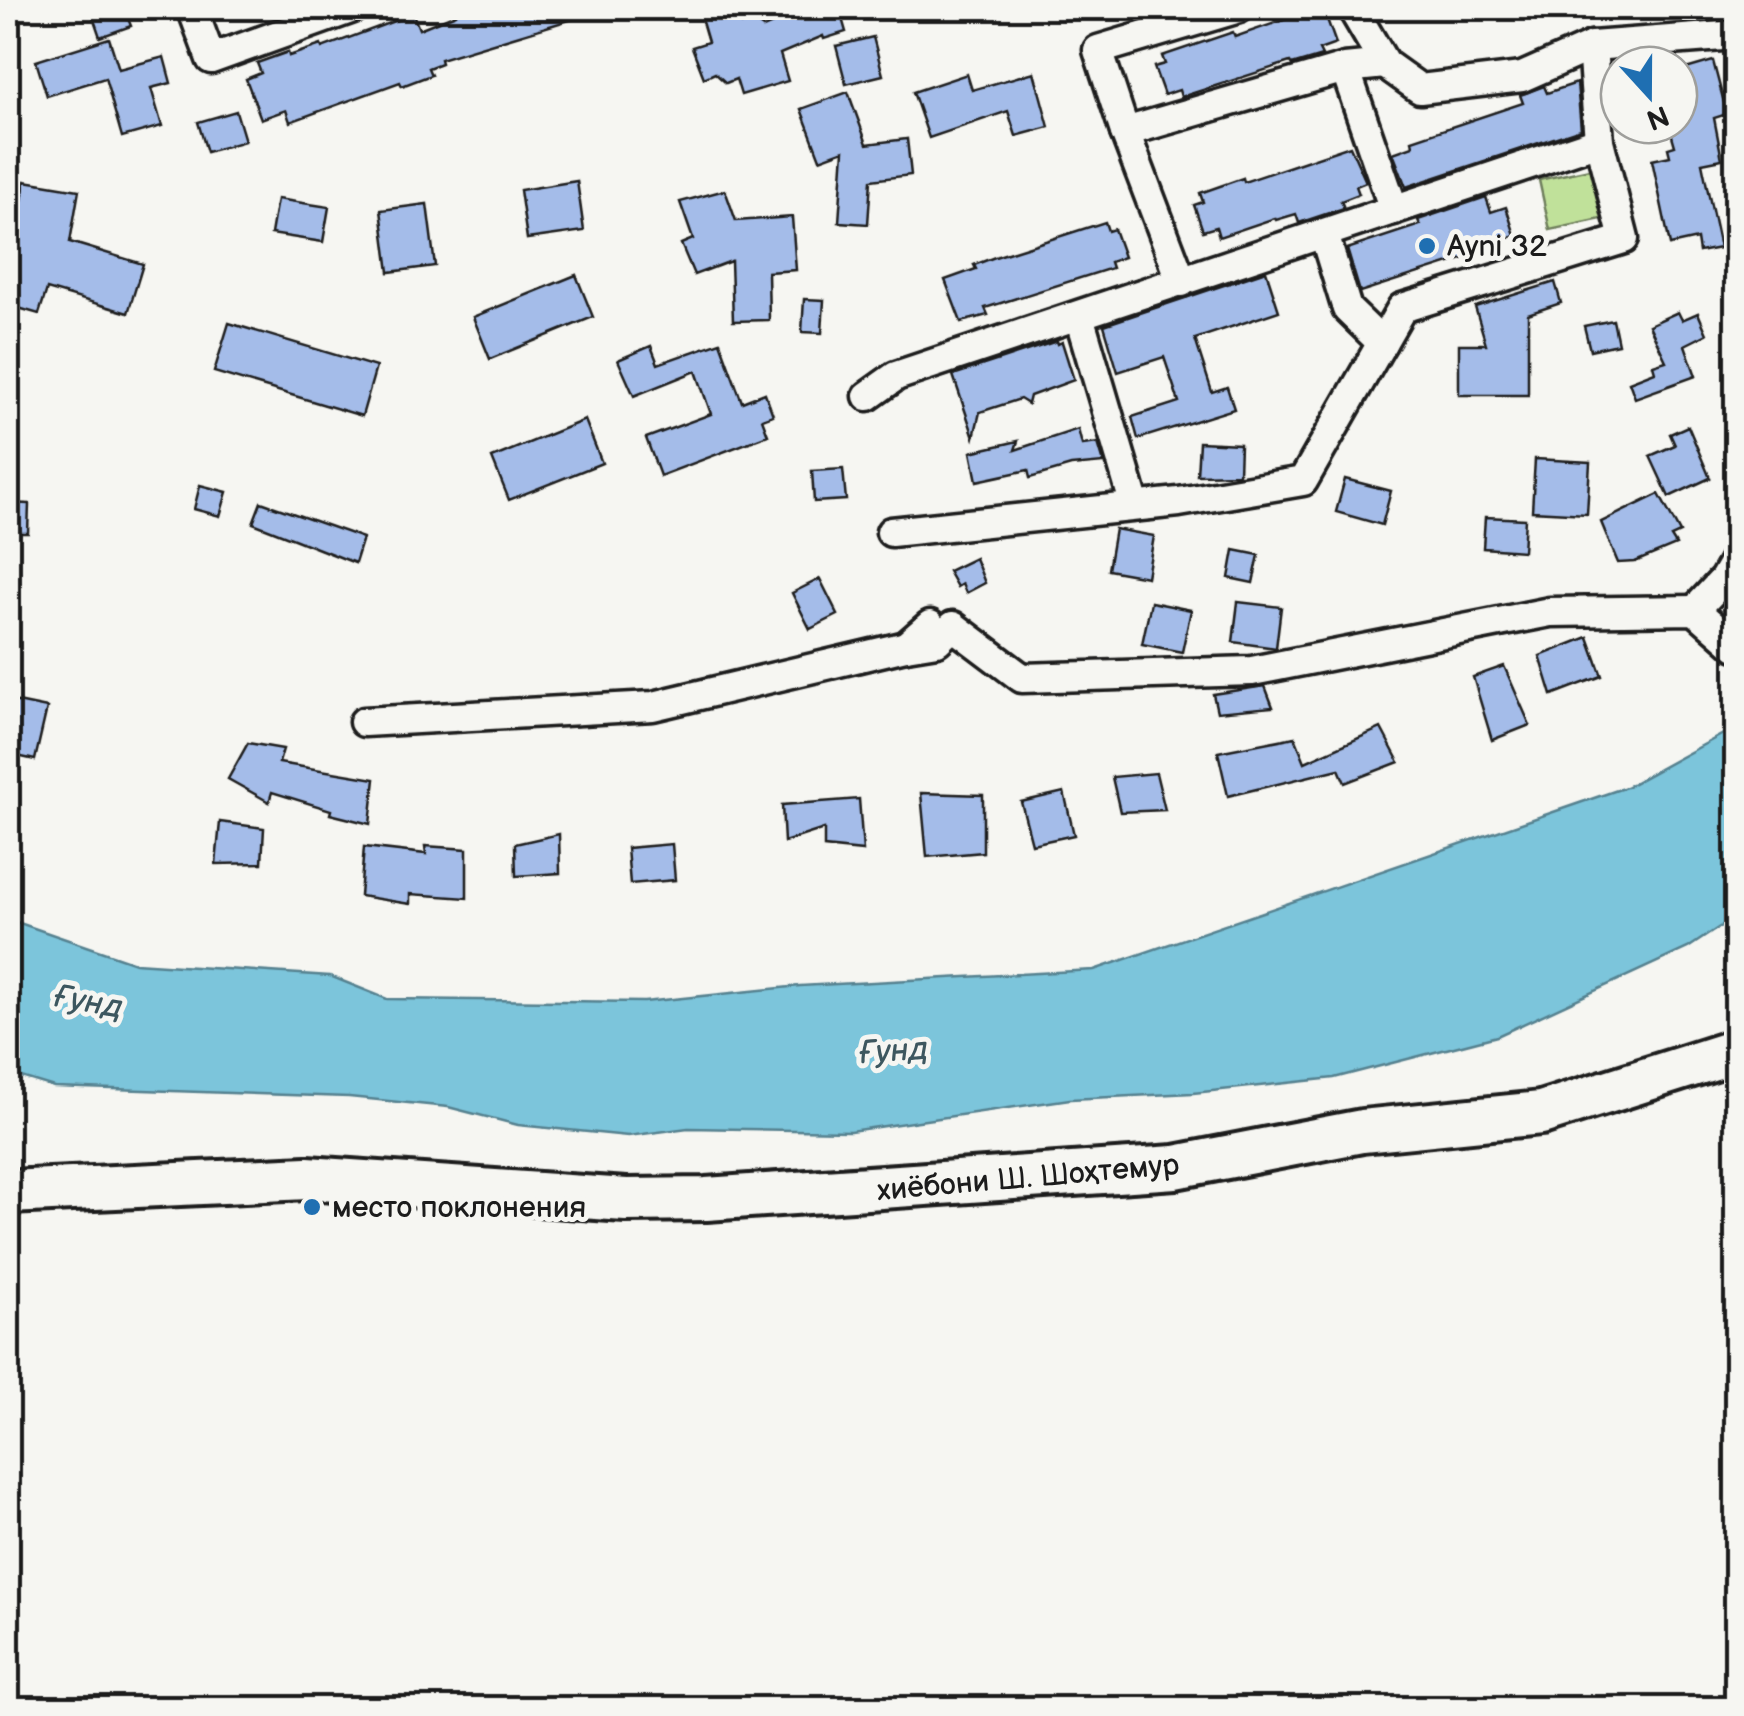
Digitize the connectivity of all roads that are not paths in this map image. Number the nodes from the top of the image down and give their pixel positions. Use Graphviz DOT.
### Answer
graph roads {
  1 [pos="192,8"];
  2 [pos="353,8"];
  3 [pos="1240,8"];
  4 [pos="1352,8"];
  5 [pos="1736,35"];
  6 [pos="1592,46"];
  7 [pos="1384,64"];
  8 [pos="1345,68"];
  9 [pos="1124,132"];
  10 [pos="1599,141"];
  11 [pos="1600,145"];
  12 [pos="1394,210"];
  13 [pos="1324,234"];
  14 [pos="1182,282"];
  15 [pos="1079,316"];
  16 [pos="1382,343"];
  17 [pos="868,396"];
  18 [pos="1135,506"];
  19 [pos="890,532"];
  20 [pos="1732,577"];
  21 [pos="1695,610"];
  22 [pos="930,624"];
  23 [pos="906,646"];
  24 [pos="1736,646"];
  25 [pos="364,722"];
  26 [pos="1736,1051"];
  27 [pos="8,1192"];
  1 -- 2 [label="street"];
  3 -- 9 [label="street"];
  4 -- 7 [label="street"];
  5 -- 6 [label="street"];
  6 -- 7 [label="street"];
  6 -- 10 [label="street"];
  7 -- 8 [label="street"];
  8 -- 9 [label="street"];
  8 -- 12 [label="street"];
  9 -- 14 [label="street"];
  10 -- 12 [label="street"];
  11 -- 16 [label="street"];
  12 -- 13 [label="street"];
  13 -- 14 [label="street"];
  13 -- 16 [label="street"];
  14 -- 15 [label="street"];
  15 -- 17 [label="street"];
  15 -- 18 [label="street"];
  16 -- 18 [label="street"];
  18 -- 19 [label="street"];
  20 -- 21 [label="street"];
  21 -- 23 [label="street"];
  21 -- 24 [label="street"];
  22 -- 23 [label="street"];
  23 -- 25 [label="street"];
  26 -- 27 [label="main road, хиёбони Ш. Шоҳтемур"];
}
